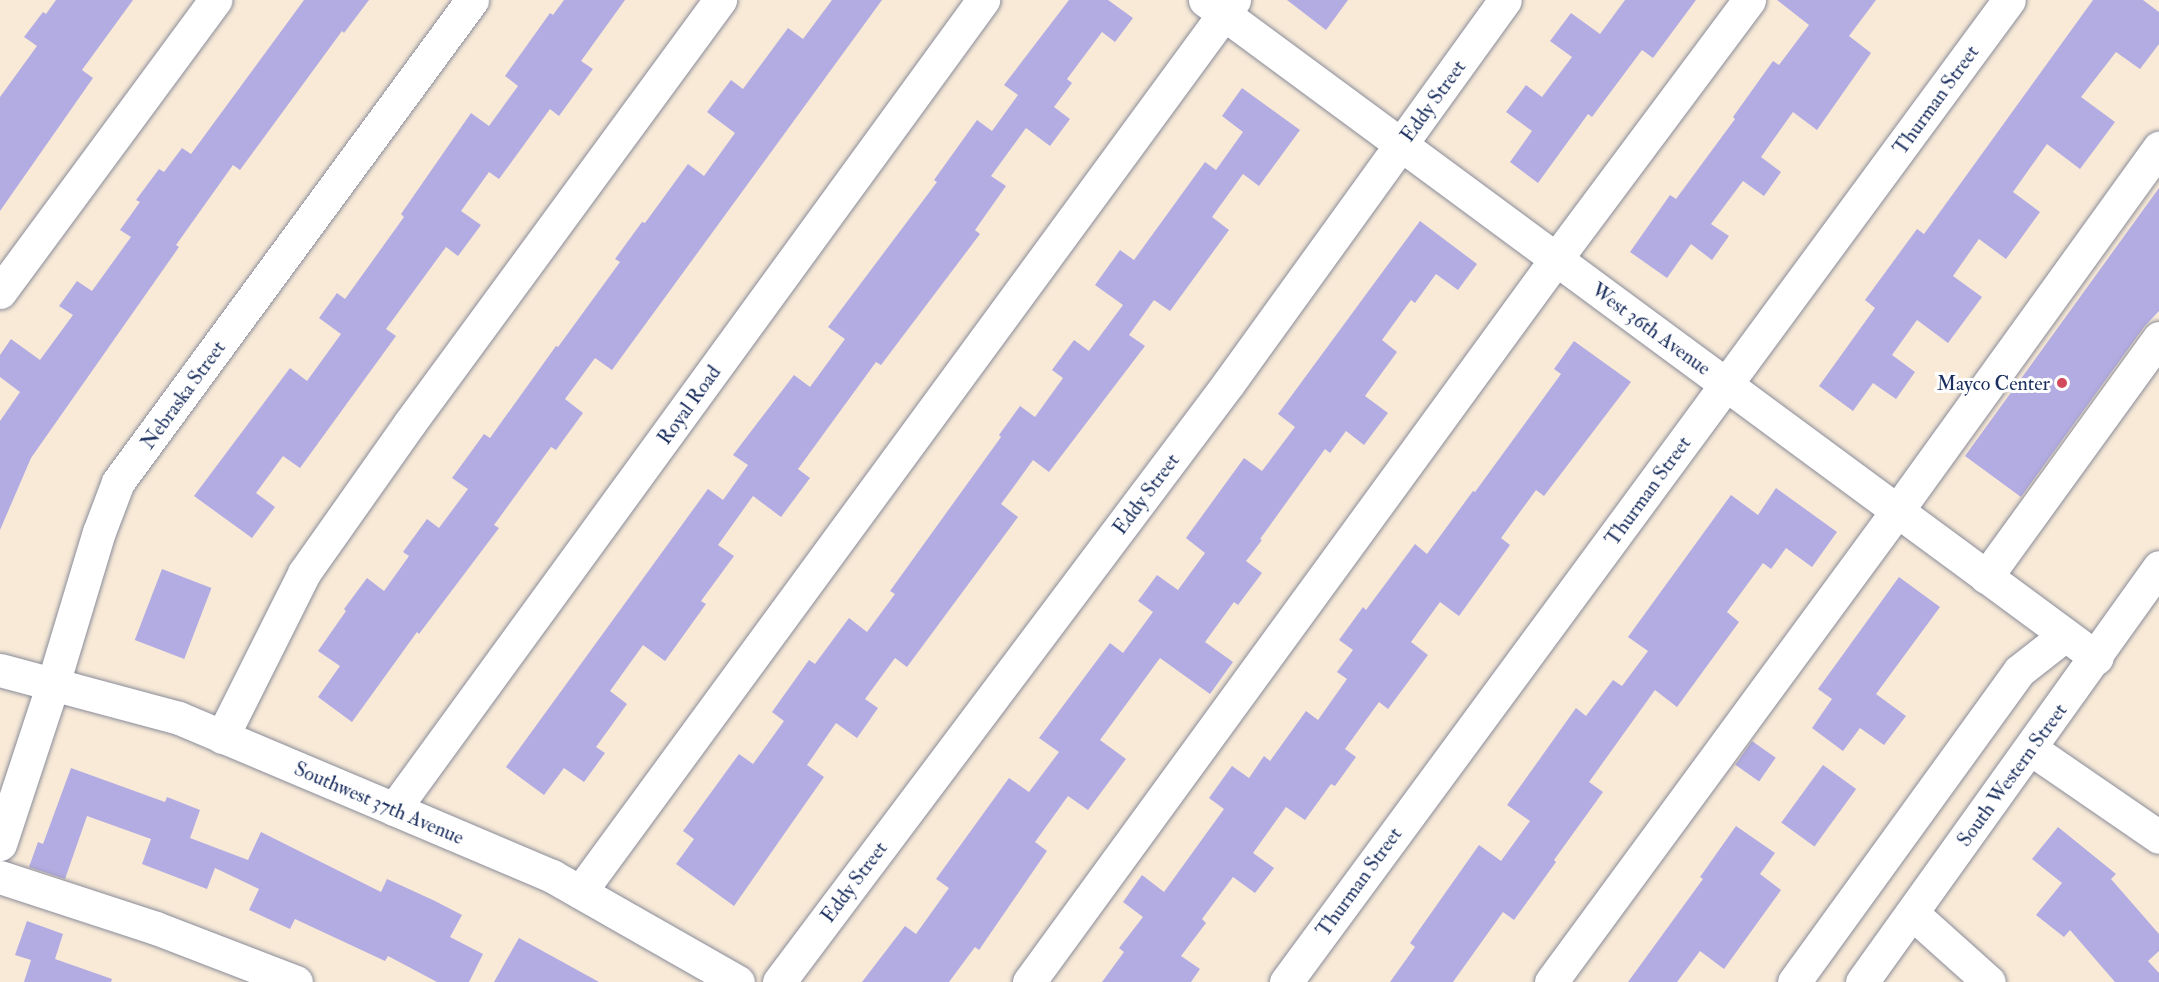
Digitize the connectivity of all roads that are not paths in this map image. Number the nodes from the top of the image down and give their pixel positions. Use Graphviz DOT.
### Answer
graph roads {
  1 [pos="215,0"];
  2 [pos="472,0"];
  3 [pos="720,0"];
  4 [pos="983,0"];
  5 [pos="1505,0"];
  6 [pos="1749,0"];
  7 [pos="2009,0"];
  8 [pos="1221,5"];
  9 [pos="1401,145"];
  10 [pos="2159,148"];
  11 [pos="1556,259"];
  12 [pos="0,292"];
  13 [pos="2159,338"];
  14 [pos="1726,385"];
  15 [pos="1898,511"];
  16 [pos="2159,567"];
  17 [pos="1986,577"];
  18 [pos="2065,635"];
  19 [pos="2097,658"];
  20 [pos="0,670"];
  21 [pos="53,684"];
  22 [pos="222,736"];
  23 [pos="2031,749"];
  24 [pos="394,809"];
  25 [pos="2159,837"];
  26 [pos="0,844"];
  27 [pos="0,877"];
  28 [pos="580,892"];
  29 [pos="1912,913"];
  30 [pos="296,982"];
  31 [pos="738,982"];
  32 [pos="779,982"];
  33 [pos="1029,982"];
  34 [pos="1286,982"];
  35 [pos="1551,982"];
  36 [pos="1794,982"];
  37 [pos="1862,982"];
  38 [pos="1989,982"];
  1 -- 12 [label="street"];
  2 -- 21 [label="street, Nebraska Street"];
  3 -- 22 [label="street"];
  4 -- 24 [label="street, Royal Road"];
  5 -- 9 [label="street, Eddy Street"];
  6 -- 11 [label="street"];
  7 -- 14 [label="street, Thurman Street"];
  8 -- 9 [label="street, West 36th Avenue"];
  8 -- 28 [label="street"];
  9 -- 11 [label="street, West 36th Avenue"];
  9 -- 32 [label="street, Eddy Street"];
  10 -- 15 [label="street"];
  11 -- 14 [label="street, West 36th Avenue"];
  11 -- 33 [label="street"];
  13 -- 17 [label="street"];
  14 -- 15 [label="street, West 36th Avenue"];
  14 -- 34 [label="street, Thurman Street"];
  15 -- 17 [label="street, West 36th Avenue"];
  15 -- 35 [label="street"];
  16 -- 19 [label="street, South Western Street"];
  17 -- 18 [label="street, West 36th Avenue"];
  18 -- 19 [label="street, West 36th Avenue"];
  18 -- 36 [label="street"];
  19 -- 23 [label="street, South Western Street"];
  20 -- 21 [label="street, Southwest 37th Avenue"];
  21 -- 22 [label="street, Southwest 37th Avenue"];
  21 -- 26 [label="street, Nebraska Street"];
  22 -- 24 [label="street, Southwest 37th Avenue"];
  23 -- 25 [label="street"];
  23 -- 29 [label="street, South Western Street"];
  24 -- 28 [label="street, Southwest 37th Avenue"];
  27 -- 30 [label="street"];
  28 -- 31 [label="street, Southwest 37th Avenue"];
  29 -- 37 [label="street, South Western Street"];
  29 -- 38 [label="street"];
}
